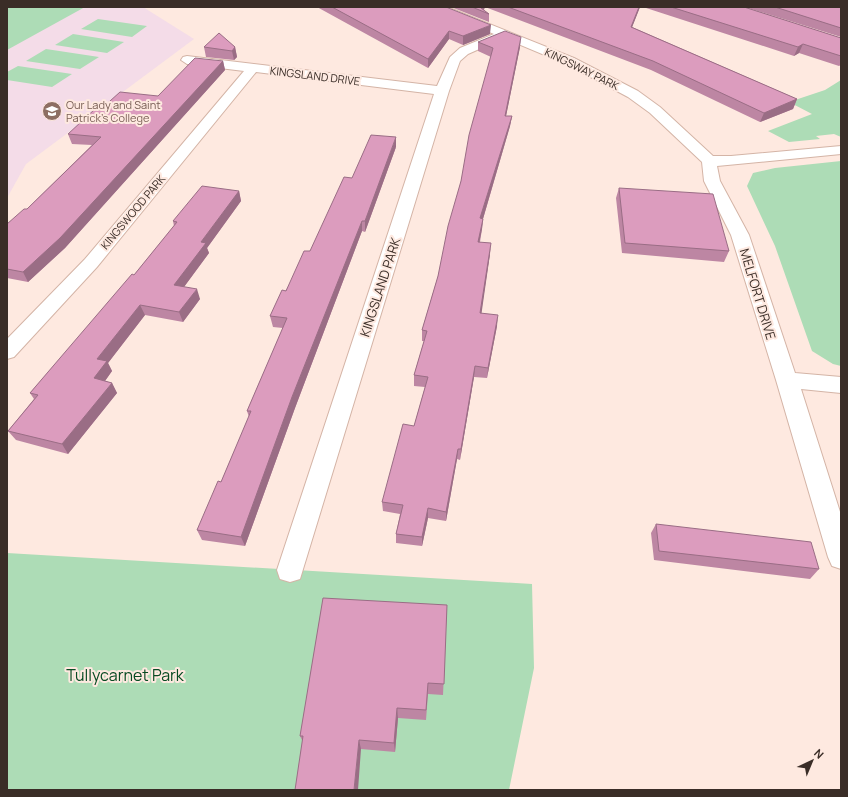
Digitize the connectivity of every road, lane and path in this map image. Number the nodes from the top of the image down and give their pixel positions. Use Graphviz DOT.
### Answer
graph roads {
  1 [pos="438,7"];
  2 [pos="504,34"];
  3 [pos="187,60"];
  4 [pos="253,68"];
  5 [pos="442,91"];
  6 [pos="841,150"];
  7 [pos="708,161"];
  8 [pos="7,352"];
  9 [pos="787,380"];
  10 [pos="841,385"];
  11 [pos="841,557"];
  12 [pos="290,570"];
  1 -- 2 [label="street, KINGSWAY PARK"];
  2 -- 5 [label="street, KINGSLAND PARK"];
  2 -- 7 [label="street, KINGSWAY PARK"];
  3 -- 4 [label="street, KINGSLAND DRIVE"];
  4 -- 5 [label="street, KINGSLAND DRIVE"];
  4 -- 8 [label="street, KINGSWOOD PARK"];
  5 -- 12 [label="street, KINGSLAND PARK"];
  6 -- 7 [label="street"];
  7 -- 9 [label="street, MELFORT DRIVE"];
  9 -- 10 [label="street"];
  9 -- 11 [label="street, MELFORT DRIVE"];
}
